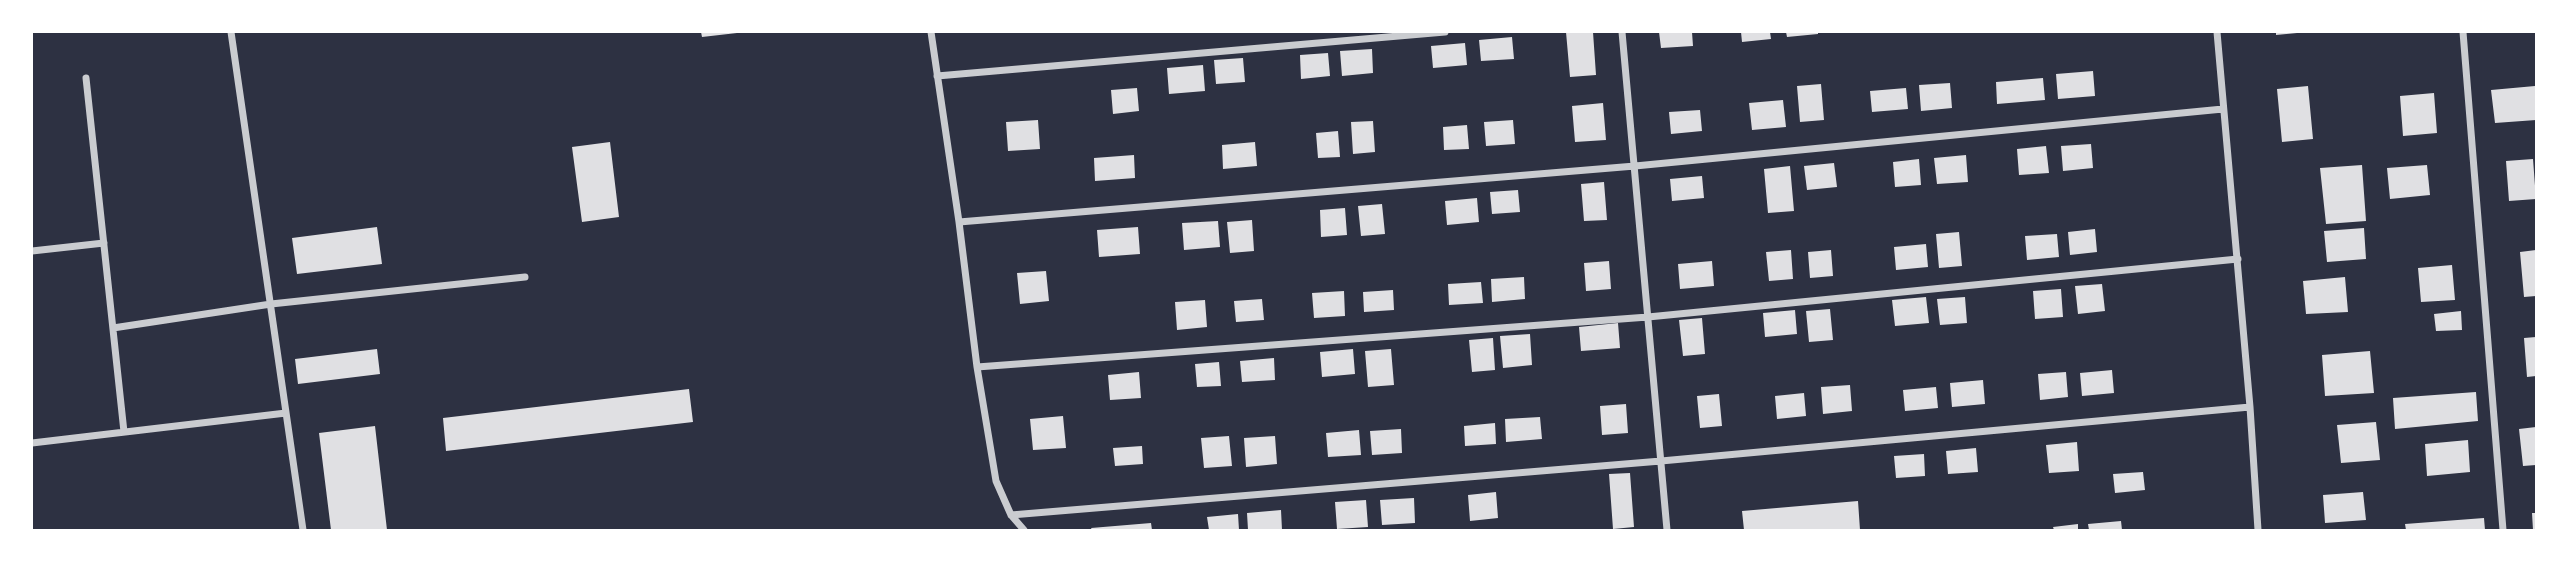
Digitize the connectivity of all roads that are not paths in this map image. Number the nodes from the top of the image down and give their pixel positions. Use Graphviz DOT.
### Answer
graph roads {
  1 [pos="231,32"];
  2 [pos="931,32"];
  3 [pos="1445,32"];
  4 [pos="1622,32"];
  5 [pos="2217,32"];
  6 [pos="2463,32"];
  7 [pos="937,76"];
  8 [pos="86,78"];
  9 [pos="2223,109"];
  10 [pos="1635,166"];
  11 [pos="959,222"];
  12 [pos="104,243"];
  13 [pos="32,251"];
  14 [pos="2238,259"];
  15 [pos="526,277"];
  16 [pos="271,304"];
  17 [pos="1648,317"];
  18 [pos="113,328"];
  19 [pos="977,367"];
  20 [pos="2250,407"];
  21 [pos="286,413"];
  22 [pos="124,432"];
  23 [pos="32,443"];
  24 [pos="1661,461"];
  25 [pos="1011,515"];
  26 [pos="303,530"];
  27 [pos="1024,530"];
  28 [pos="1667,530"];
  29 [pos="2258,530"];
  30 [pos="2503,530"];
  1 -- 16 [label="street"];
  2 -- 7 [label="street"];
  3 -- 7 [label="street"];
  4 -- 10 [label="street"];
  5 -- 9 [label="street"];
  6 -- 30 [label="street"];
  7 -- 11 [label="street"];
  8 -- 12 [label="street"];
  9 -- 10 [label="street"];
  9 -- 14 [label="street"];
  10 -- 11 [label="street"];
  10 -- 17 [label="street"];
  11 -- 19 [label="street"];
  12 -- 13 [label="street"];
  12 -- 18 [label="street"];
  14 -- 17 [label="street"];
  14 -- 20 [label="street"];
  15 -- 16 [label="street"];
  16 -- 18 [label="street"];
  16 -- 21 [label="street"];
  17 -- 19 [label="street"];
  17 -- 24 [label="street"];
  18 -- 22 [label="street"];
  19 -- 25 [label="street"];
  20 -- 24 [label="street"];
  20 -- 29 [label="street"];
  21 -- 22 [label="street"];
  21 -- 26 [label="street"];
  22 -- 23 [label="street"];
  24 -- 25 [label="street"];
  24 -- 28 [label="street"];
  25 -- 27 [label="street"];
}
